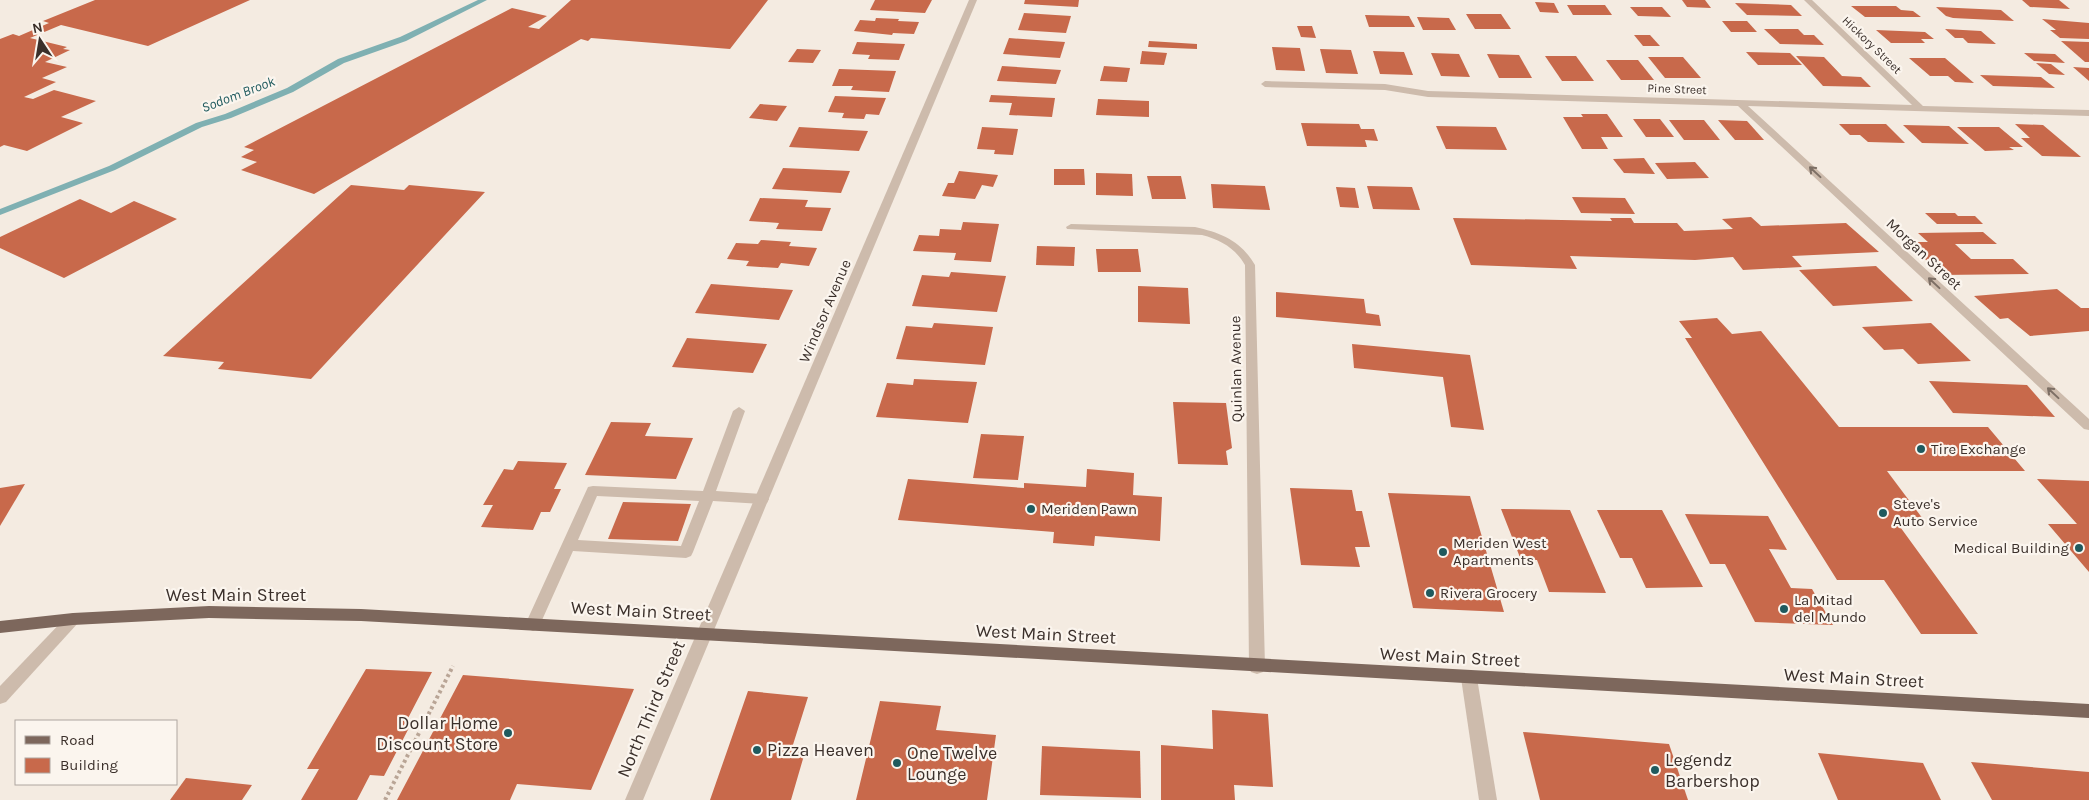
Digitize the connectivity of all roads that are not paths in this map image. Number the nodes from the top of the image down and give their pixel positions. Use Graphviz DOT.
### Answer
graph roads {
  1 [pos="973,0"];
  2 [pos="1808,0"];
  3 [pos="1265,84"];
  4 [pos="1740,103"];
  5 [pos="1920,108"];
  6 [pos="2089,113"];
  7 [pos="1070,227"];
  8 [pos="739,411"];
  9 [pos="2089,426"];
  10 [pos="708,496"];
  11 [pos="762,499"];
  12 [pos="568,546"];
  13 [pos="73,619"];
  14 [pos="533,625"];
  15 [pos="0,627"];
  16 [pos="705,634"];
  17 [pos="1257,667"];
  18 [pos="1469,678"];
  19 [pos="0,697"];
  20 [pos="2089,711"];
  21 [pos="634,800"];
  22 [pos="1488,800"];
  1 -- 11 [label="street, Windsor Avenue"];
  2 -- 5 [label="street, Hickory Street"];
  3 -- 4 [label="street, Pine Street"];
  4 -- 5 [label="street, Pine Street"];
  9 -- 4 [label="street, Morgan Street, one-way"];
  5 -- 6 [label="street, Pine Street"];
  7 -- 17 [label="street, Quinlan Avenue"];
  8 -- 10 [label="street"];
  10 -- 11 [label="street"];
  10 -- 12 [label="street"];
  10 -- 12 [label="street"];
  11 -- 16 [label="street, Windsor Avenue"];
  12 -- 14 [label="street"];
  13 -- 14 [label="main road, West Main Street"];
  13 -- 15 [label="main road, West Main Street"];
  13 -- 19 [label="street"];
  14 -- 16 [label="main road, West Main Street"];
  16 -- 17 [label="main road, West Main Street"];
  16 -- 21 [label="street, North Third Street"];
  17 -- 18 [label="main road, West Main Street"];
  18 -- 20 [label="main road, West Main Street"];
  18 -- 22 [label="street"];
}
